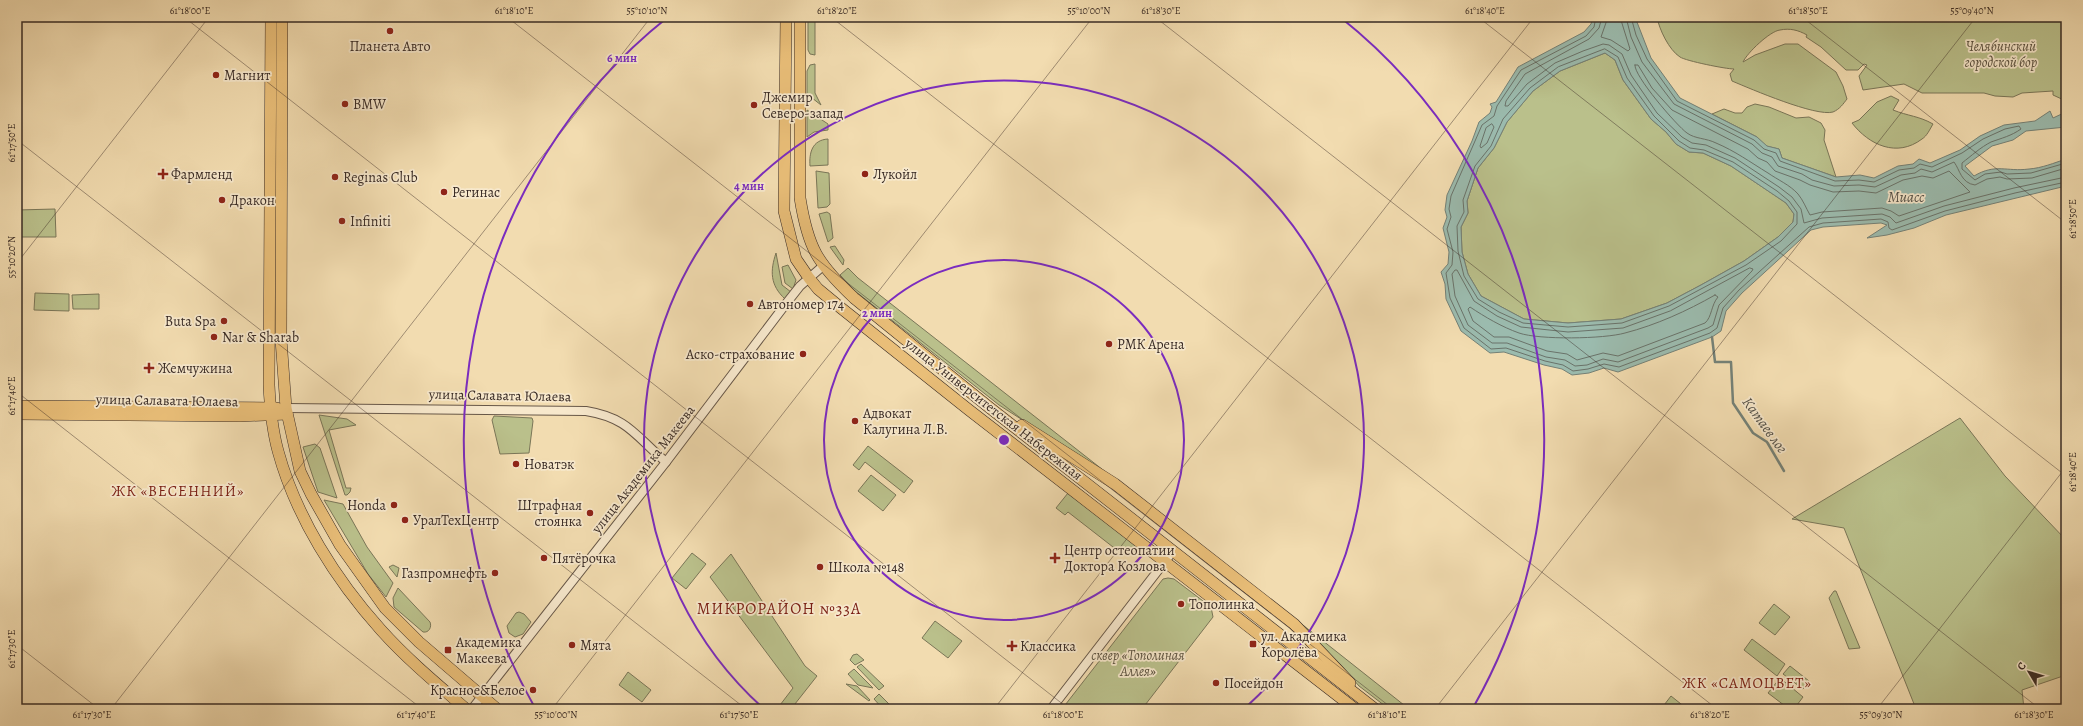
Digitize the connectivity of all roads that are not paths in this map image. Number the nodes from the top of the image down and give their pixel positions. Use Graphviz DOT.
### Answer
graph roads {
  1 [pos="271,17"];
  2 [pos="282,17"];
  3 [pos="786,17"];
  4 [pos="800,17"];
  5 [pos="823,266"];
  6 [pos="809,278"];
  7 [pos="270,290"];
  8 [pos="282,290"];
  9 [pos="17,406"];
  10 [pos="990,408"];
  11 [pos="287,411"];
  12 [pos="271,412"];
  13 [pos="17,414"];
  14 [pos="666,462"];
  15 [pos="1173,551"];
  16 [pos="1165,561"];
  17 [pos="481,697"];
  18 [pos="1371,706"];
  19 [pos="466,709"];
  20 [pos="472,709"];
  21 [pos="497,709"];
  22 [pos="1051,709"];
  23 [pos="1355,709"];
  1 -- 7 [label="main road"];
  2 -- 8 [label="main road"];
  3 -- 6 [label="main road, улица Университетская Набережная"];
  4 -- 5 [label="main road, улица Университетская Набережная"];
  5 -- 6 [label="street, улица Академика Макеева"];
  5 -- 10 [label="main road, улица Университетская Набережная"];
  6 -- 14 [label="street, улица Академика Макеева"];
  6 -- 16 [label="main road, улица Университетская Набережная"];
  7 -- 8 [label="main road"];
  7 -- 12 [label="main road"];
  8 -- 11 [label="main road"];
  9 -- 12 [label="main road, улица Салавата Юлаева"];
  10 -- 15 [label="main road, улица Университетская Набережная"];
  10 -- 18 [label="main road"];
  11 -- 12 [label="main road, улица Салавата Юлаева"];
  11 -- 14 [label="street, улица Салавата Юлаева"];
  11 -- 17 [label="main road"];
  12 -- 13 [label="main road, улица Салавата Юлаева"];
  12 -- 19 [label="main road"];
  14 -- 17 [label="street, улица Академика Макеева"];
  15 -- 16 [label="street"];
  15 -- 18 [label="main road, улица Университетская Набережная"];
  16 -- 22 [label="street"];
  16 -- 23 [label="main road, улица Университетская Набережная"];
  17 -- 20 [label="street, улица Академика Макеева"];
  17 -- 21 [label="main road"];
}
